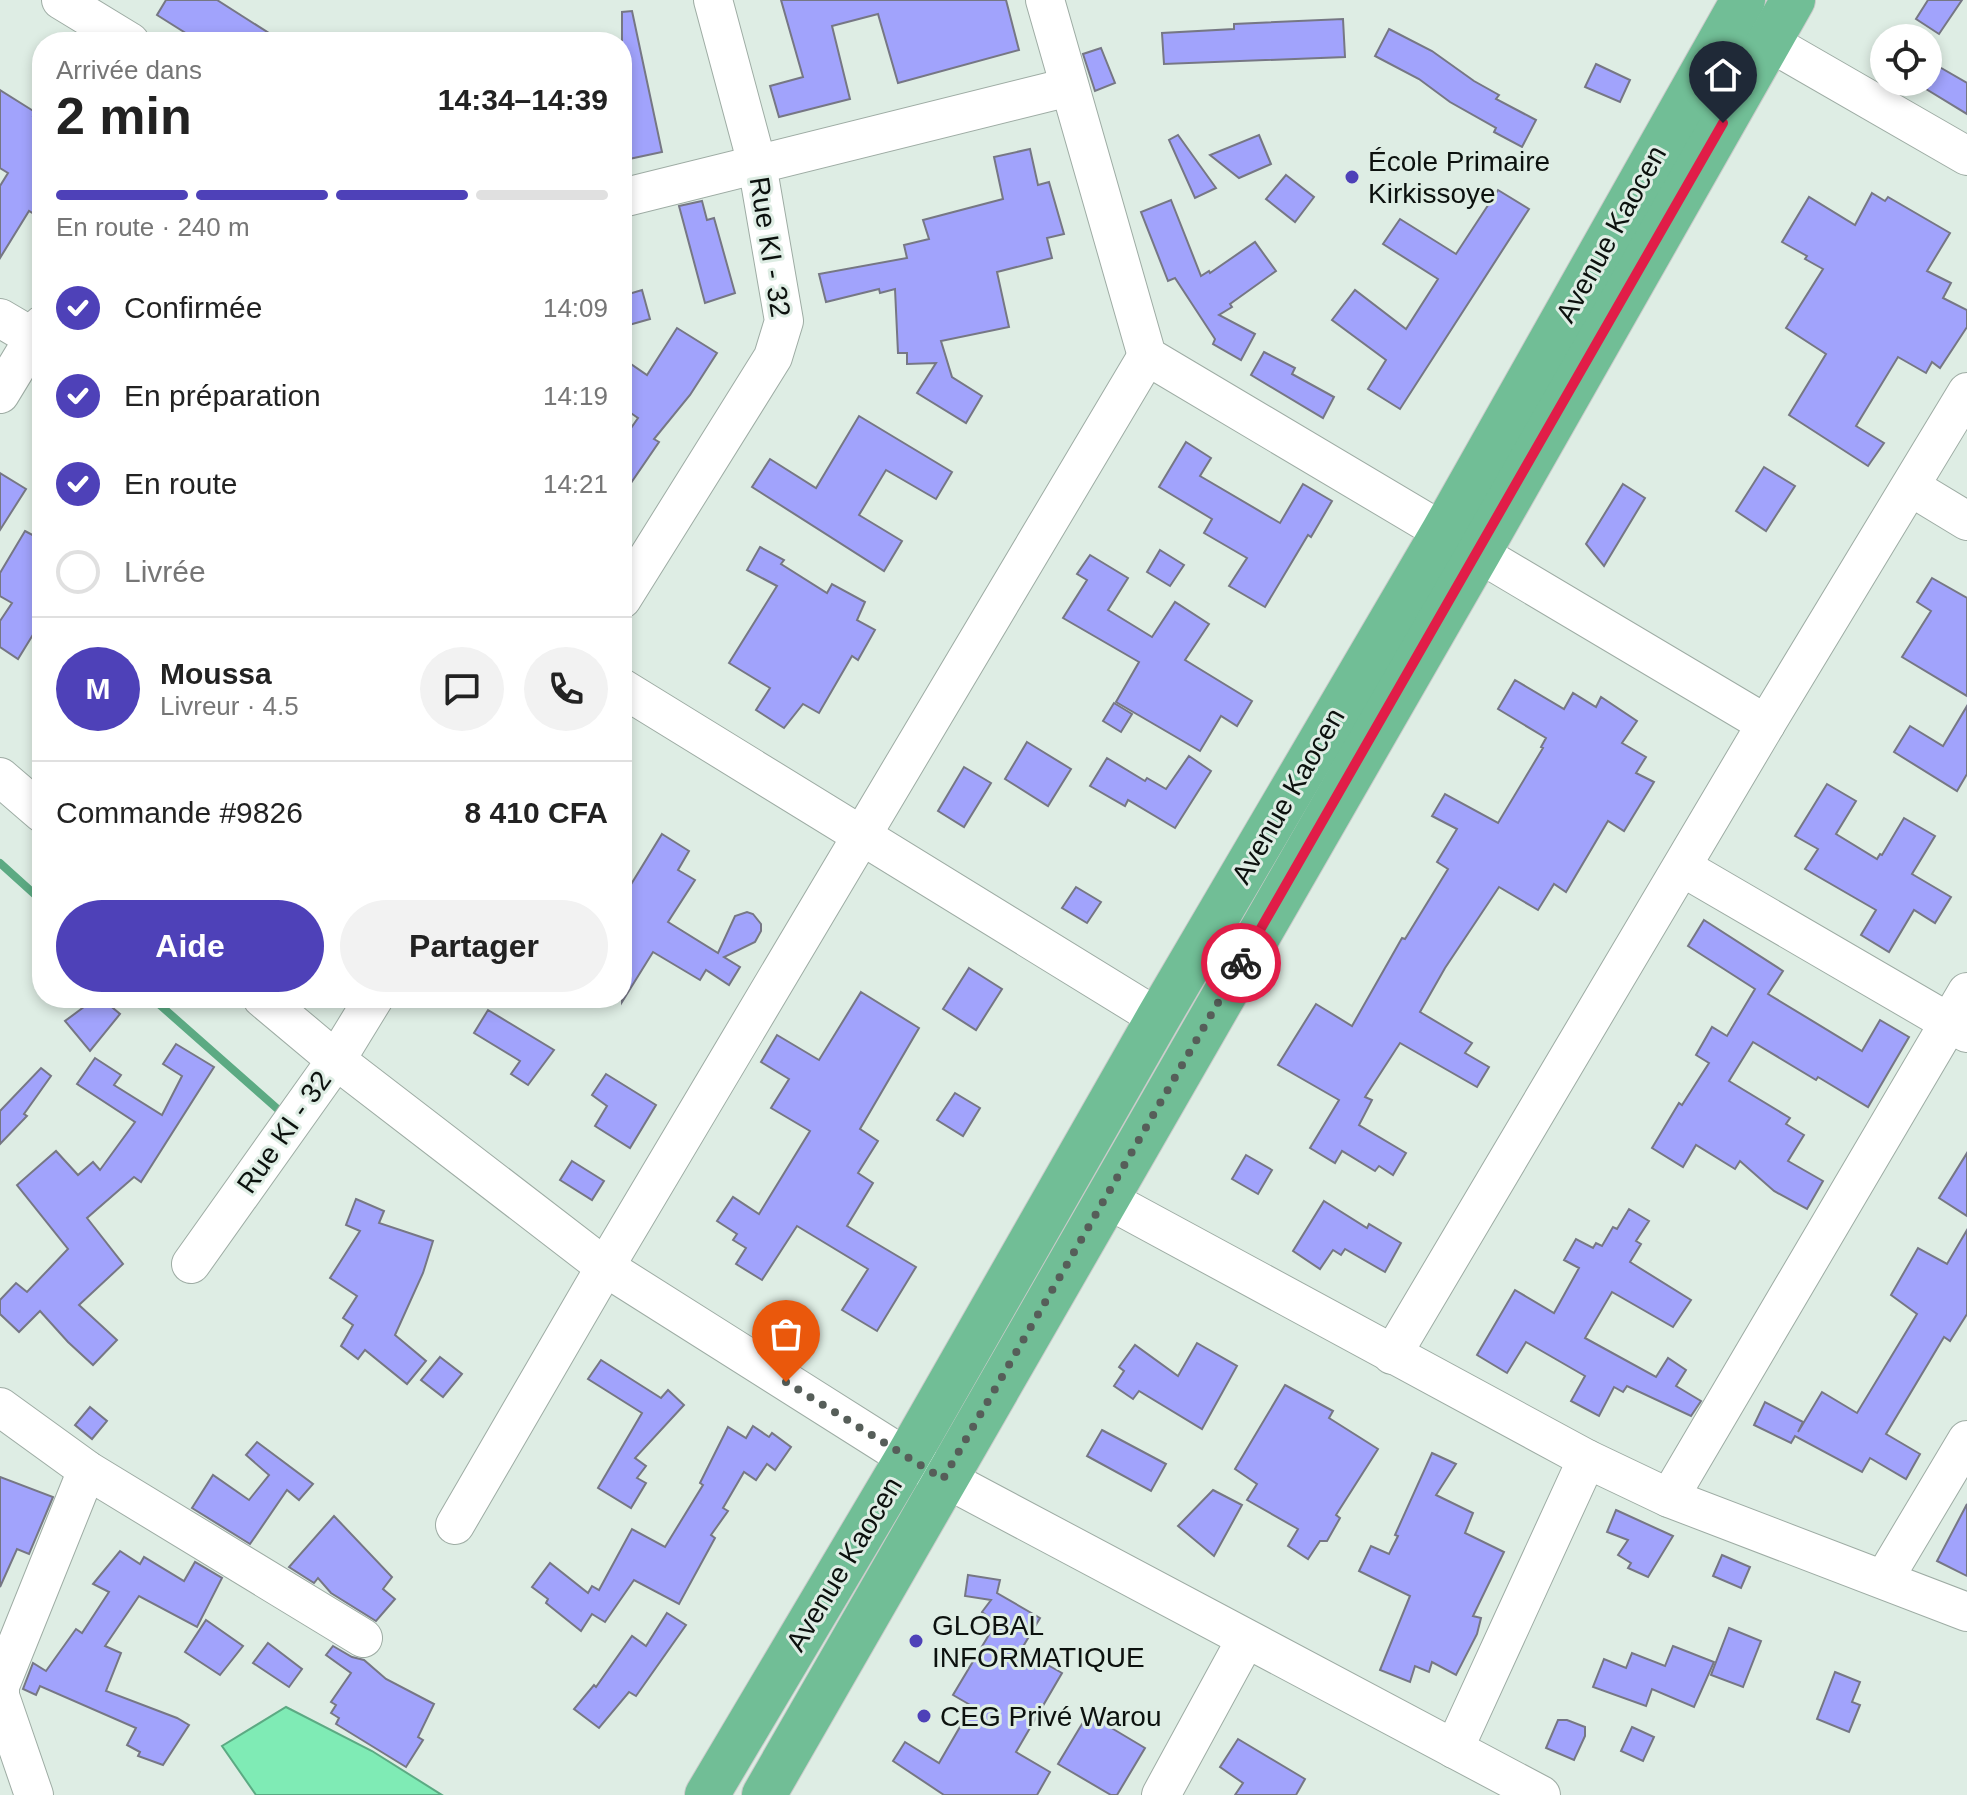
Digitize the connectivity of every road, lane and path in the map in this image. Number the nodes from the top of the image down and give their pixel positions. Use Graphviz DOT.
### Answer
graph roads {
  1 [pos="61,0"];
  2 [pos="713,0"];
  3 [pos="1045,0"];
  4 [pos="1743,0"];
  5 [pos="1793,0"];
  6 [pos="114,32"];
  7 [pos="1769,42"];
  8 [pos="1069,87"];
  9 [pos="1967,156"];
  10 [pos="757,164"];
  11 [pos="632,195"];
  12 [pos="0,318"];
  13 [pos="32,329"];
  14 [pos="32,341"];
  15 [pos="1147,356"];
  16 [pos="1967,392"];
  17 [pos="0,394"];
  18 [pos="1911,487"];
  19 [pos="1967,521"];
  20 [pos="1460,543"];
  21 [pos="632,583"];
  22 [pos="632,694"];
  23 [pos="1766,724"];
  24 [pos="0,777"];
  25 [pos="32,804"];
  26 [pos="862,838"];
  27 [pos="1682,867"];
  28 [pos="274,1008"];
  29 [pos="368,1008"];
  30 [pos="1961,1015"];
  31 [pos="1158,1018"];
  32 [pos="336,1060"];
  33 [pos="1105,1198"];
  34 [pos="191,1264"];
  35 [pos="605,1267"];
  36 [pos="1392,1355"];
  37 [pos="0,1407"];
  38 [pos="1967,1440"];
  39 [pos="1587,1459"];
  40 [pos="925,1468"];
  41 [pos="87,1470"];
  42 [pos="1669,1498"];
  43 [pos="455,1525"];
  44 [pos="1884,1579"];
  45 [pos="1967,1612"];
  46 [pos="363,1638"];
  47 [pos="1246,1639"];
  48 [pos="1454,1749"];
  49 [pos="1527,1792"];
  50 [pos="34,1795"];
  51 [pos="707,1795"];
  52 [pos="764,1795"];
  53 [pos="1161,1795"];
  1 -- 6 [label="street"];
  2 -- 10 [label="street, Rue KI - 32"];
  3 -- 8 [label="street"];
  4 -- 20 [label="highway, Avenue Kaocen"];
  5 -- 7 [label="highway, Avenue Kaocen"];
  7 -- 9 [label="street"];
  7 -- 20 [label="highway, Avenue Kaocen"];
  8 -- 10 [label="street"];
  8 -- 15 [label="street"];
  10 -- 11 [label="street"];
  10 -- 21 [label="street, Rue KI - 32"];
  12 -- 13 [label="street"];
  14 -- 17 [label="street"];
  15 -- 20 [label="street"];
  15 -- 26 [label="street"];
  16 -- 18 [label="street"];
  18 -- 19 [label="street"];
  18 -- 23 [label="street"];
  20 -- 23 [label="street"];
  20 -- 31 [label="highway, Avenue Kaocen"];
  20 -- 33 [label="highway, Avenue Kaocen"];
  22 -- 26 [label="street"];
  23 -- 27 [label="street"];
  24 -- 25 [label="street"];
  26 -- 31 [label="street"];
  26 -- 35 [label="street"];
  27 -- 30 [label="street"];
  27 -- 36 [label="street"];
  28 -- 32 [label="street"];
  29 -- 32 [label="street, Rue KI - 32"];
  30 -- 42 [label="street"];
  31 -- 40 [label="highway, Avenue Kaocen"];
  32 -- 34 [label="street, Rue KI - 32"];
  32 -- 35 [label="street"];
  33 -- 36 [label="street"];
  33 -- 40 [label="highway, Avenue Kaocen"];
  35 -- 40 [label="street"];
  35 -- 43 [label="street"];
  36 -- 39 [label="street"];
  37 -- 41 [label="street"];
  38 -- 44 [label="street"];
  39 -- 42 [label="street"];
  39 -- 48 [label="street"];
  40 -- 47 [label="street"];
  40 -- 51 [label="highway, Avenue Kaocen"];
  40 -- 52 [label="highway, Avenue Kaocen"];
  41 -- 46 [label="street"];
  41 -- 50 [label="street"];
  42 -- 44 [label="street"];
  44 -- 45 [label="street"];
  47 -- 48 [label="street"];
  47 -- 53 [label="street"];
  48 -- 49 [label="street"];
}
